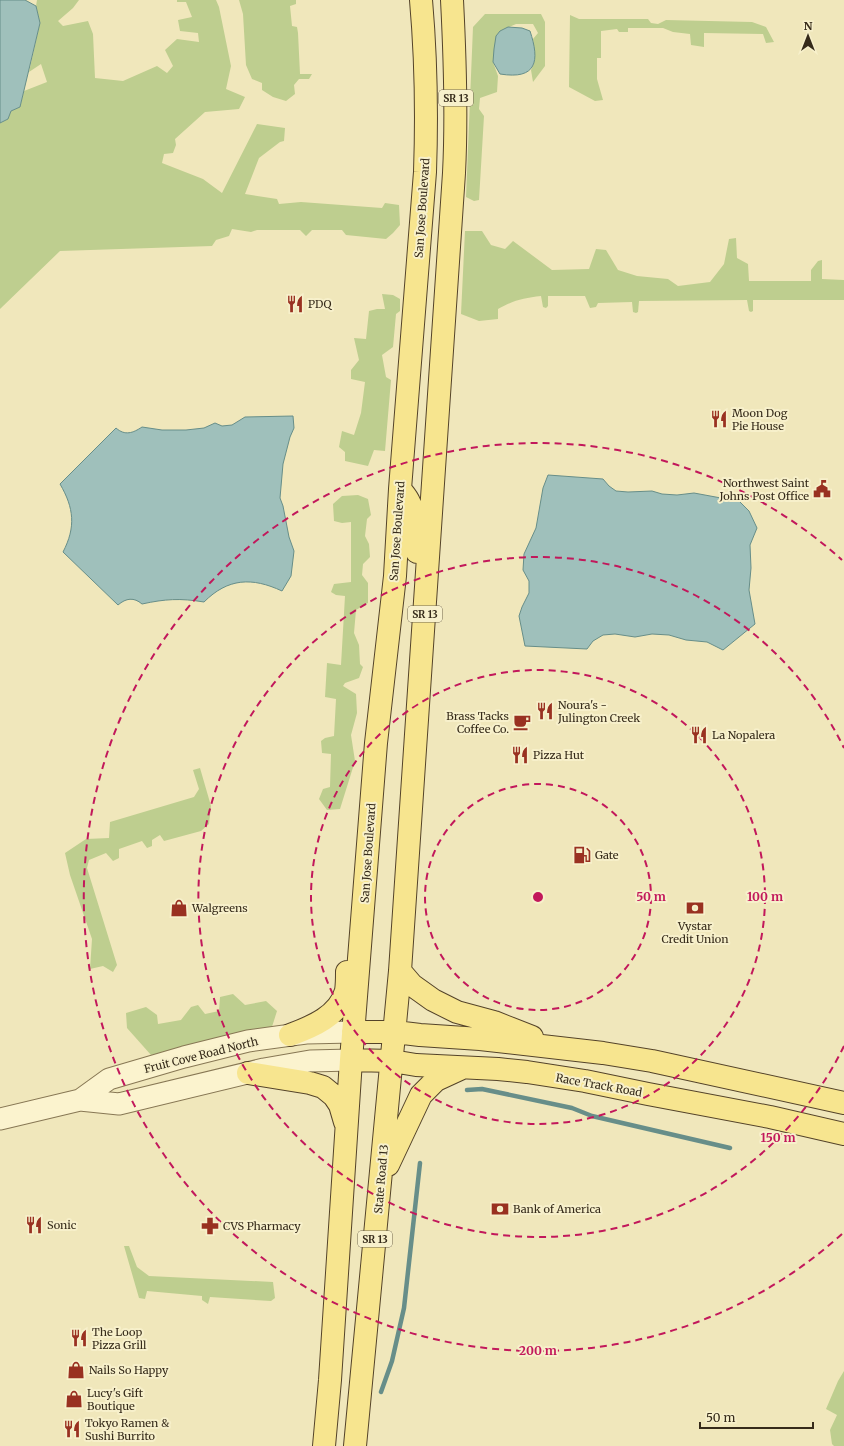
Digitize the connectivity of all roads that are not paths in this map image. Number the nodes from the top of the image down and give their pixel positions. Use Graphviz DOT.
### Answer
graph roads {
  1 [pos="421,0"];
  2 [pos="452,0"];
  3 [pos="426,122"];
  4 [pos="452,195"];
  5 [pos="410,367"];
  6 [pos="400,489"];
  7 [pos="432,490"];
  8 [pos="426,596"];
  9 [pos="376,743"];
  10 [pos="400,971"];
  11 [pos="353,1032"];
  12 [pos="395,1032"];
  13 [pos="290,1036"];
  14 [pos="559,1047"];
  15 [pos="351,1060"];
  16 [pos="392,1061"];
  17 [pos="466,1067"];
  18 [pos="248,1073"];
  19 [pos="777,1088"];
  20 [pos="80,1100"];
  21 [pos="844,1103"];
  22 [pos="770,1118"];
  23 [pos="0,1119"];
  24 [pos="346,1127"];
  25 [pos="844,1134"];
  26 [pos="381,1183"];
  27 [pos="330,1380"];
  28 [pos="358,1422"];
  29 [pos="324,1446"];
  30 [pos="355,1446"];
  1 -- 3 [label="main road, San Jose Boulevard / SR 13"];
  2 -- 4 [label="main road, SR 13"];
  3 -- 4 [label="main road"];
  3 -- 5 [label="main road, San Jose Boulevard / SR 13"];
  4 -- 7 [label="main road, SR 13"];
  5 -- 6 [label="main road, San Jose Boulevard / SR 13"];
  5 -- 7 [label="main road"];
  6 -- 8 [label="main road"];
  6 -- 9 [label="main road, San Jose Boulevard / SR 13"];
  7 -- 8 [label="main road, SR 13"];
  8 -- 10 [label="main road, SR 13"];
  9 -- 11 [label="main road, San Jose Boulevard / SR 13"];
  9 -- 13 [label="main road"];
  10 -- 12 [label="main road, SR 13"];
  10 -- 14 [label="main road"];
  11 -- 12 [label="main road"];
  11 -- 13 [label="street, Fruit Cove Road North"];
  11 -- 15 [label="main road, San Jose Boulevard / SR 13"];
  12 -- 14 [label="main road"];
  12 -- 16 [label="main road, State Road 13 / SR 13"];
  13 -- 20 [label="street, Fruit Cove Road North"];
  14 -- 19 [label="main road"];
  15 -- 16 [label="main road, Race Track Road"];
  15 -- 18 [label="street, Fruit Cove Road North"];
  15 -- 24 [label="main road, SR 13"];
  16 -- 17 [label="main road, Race Track Road"];
  16 -- 26 [label="main road, State Road 13 / SR 13"];
  17 -- 22 [label="main road, Race Track Road"];
  17 -- 26 [label="main road"];
  18 -- 20 [label="street, Fruit Cove Road North"];
  18 -- 24 [label="main road"];
  19 -- 21 [label="main road"];
  19 -- 22 [label="main road"];
  20 -- 23 [label="street, Fruit Cove Road North"];
  22 -- 25 [label="main road, Race Track Road"];
  24 -- 27 [label="main road, SR 13"];
  26 -- 28 [label="main road, State Road 13 / SR 13"];
  27 -- 28 [label="main road"];
  27 -- 29 [label="main road, SR 13"];
  28 -- 30 [label="main road, State Road 13 / SR 13"];
}
